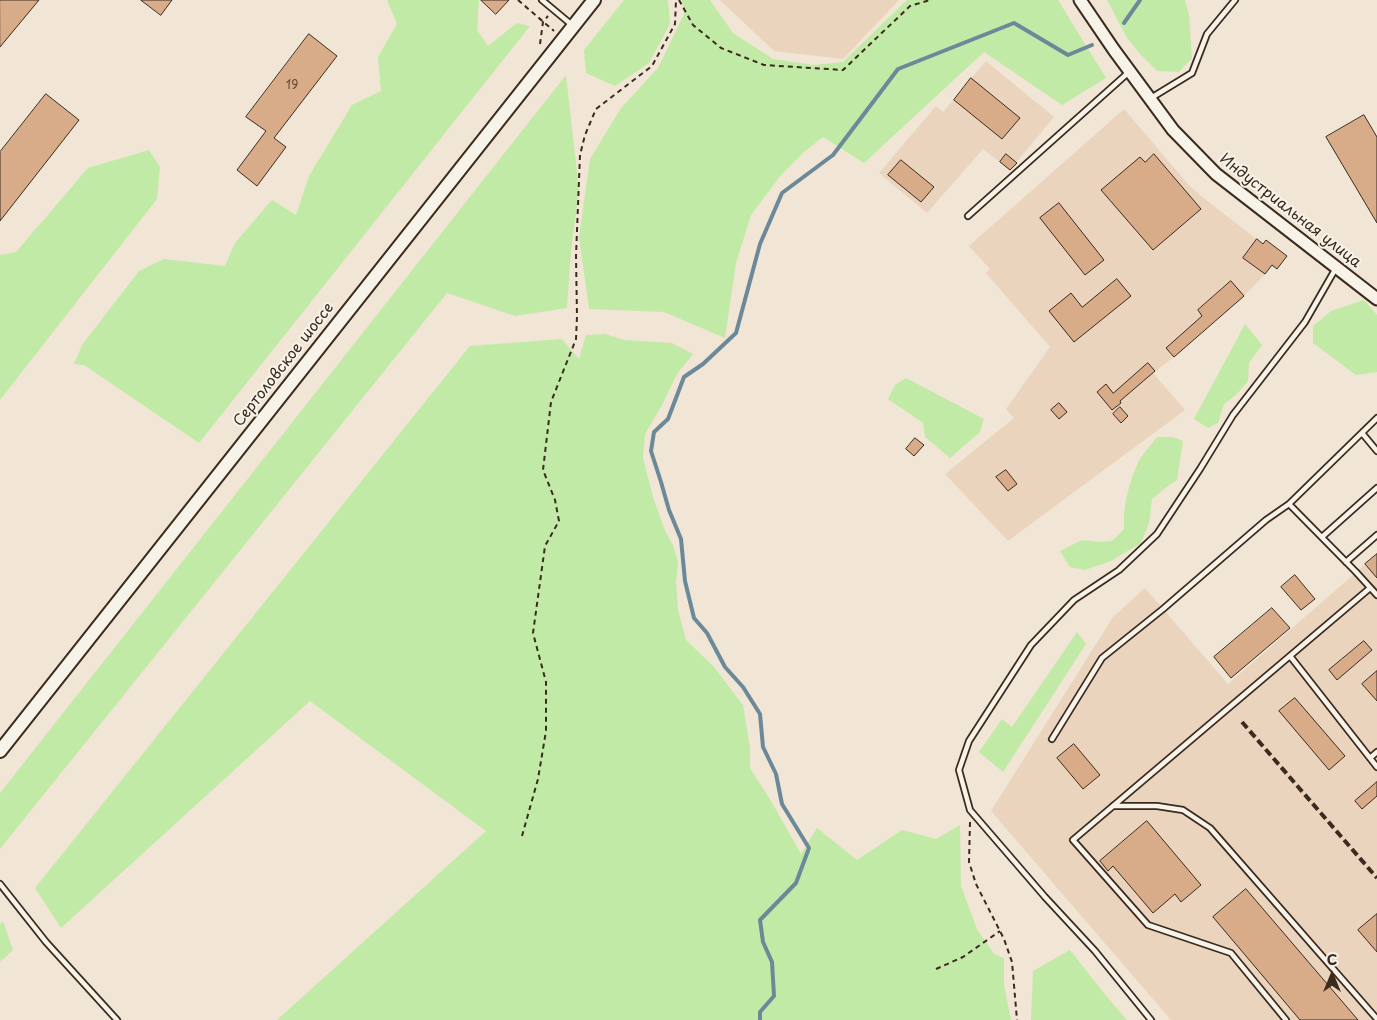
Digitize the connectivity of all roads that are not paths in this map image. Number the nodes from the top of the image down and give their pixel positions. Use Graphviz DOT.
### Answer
graph roads {
  1 [pos="542,0"];
  2 [pos="594,0"];
  3 [pos="1080,0"];
  4 [pos="1235,0"];
  5 [pos="573,26"];
  6 [pos="1130,71"];
  7 [pos="1150,99"];
  8 [pos="968,216"];
  9 [pos="1337,268"];
  10 [pos="1377,298"];
  11 [pos="1377,418"];
  12 [pos="1362,433"];
  13 [pos="1377,451"];
  14 [pos="1377,488"];
  15 [pos="1289,504"];
  16 [pos="1377,536"];
  17 [pos="1322,538"];
  18 [pos="1346,562"];
  19 [pos="1370,588"];
  20 [pos="1377,595"];
  21 [pos="1290,656"];
  22 [pos="1052,739"];
  23 [pos="0,751"];
  24 [pos="1377,752"];
  25 [pos="1370,758"];
  26 [pos="1377,767"];
  27 [pos="1113,806"];
  28 [pos="0,884"];
  29 [pos="1377,1019"];
  30 [pos="118,1020"];
  31 [pos="1151,1020"];
  32 [pos="1286,1020"];
  1 -- 5 [label="lane"];
  2 -- 5 [label="main road, Сертоловское шоссе"];
  3 -- 6 [label="street, Индустриальная улица"];
  4 -- 7 [label="lane"];
  5 -- 23 [label="main road, Сертоловское шоссе"];
  6 -- 7 [label="street, Индустриальная улица"];
  6 -- 8 [label="lane"];
  7 -- 9 [label="street, Индустриальная улица"];
  9 -- 10 [label="street, Индустриальная улица"];
  9 -- 31 [label="lane"];
  11 -- 12 [label="lane"];
  12 -- 13 [label="lane"];
  12 -- 15 [label="lane"];
  14 -- 17 [label="lane"];
  15 -- 17 [label="lane"];
  15 -- 22 [label="lane"];
  16 -- 18 [label="lane"];
  17 -- 18 [label="lane"];
  18 -- 19 [label="lane"];
  19 -- 20 [label="lane"];
  19 -- 21 [label="lane"];
  21 -- 25 [label="lane"];
  21 -- 27 [label="lane"];
  24 -- 25 [label="lane"];
  25 -- 26 [label="lane"];
  27 -- 29 [label="lane"];
  27 -- 32 [label="lane"];
  28 -- 30 [label="lane"];
}
